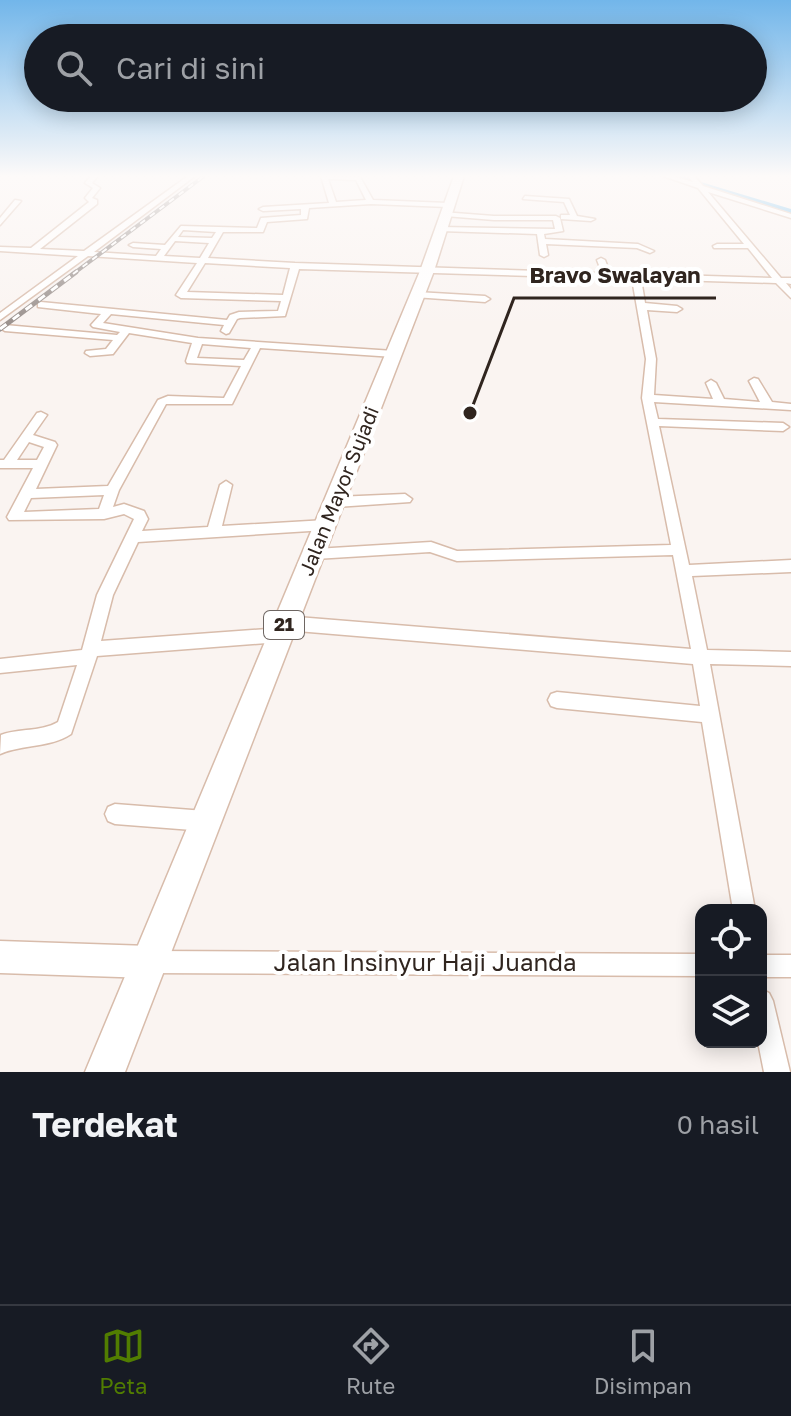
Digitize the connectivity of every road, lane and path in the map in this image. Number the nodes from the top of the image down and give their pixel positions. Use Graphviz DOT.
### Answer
graph roads {
  1 [pos="64,226"];
  2 [pos="124,226"];
  3 [pos="262,226"];
  4 [pos="441,226"];
  5 [pos="492,226"];
  6 [pos="558,226"];
  7 [pos="733,226"];
  8 [pos="169,228"];
  9 [pos="181,228"];
  10 [pos="221,230"];
  11 [pos="540,236"];
  12 [pos="215,241"];
  13 [pos="170,243"];
  14 [pos="133,245"];
  15 [pos="717,246"];
  16 [pos="749,246"];
  17 [pos="0,249"];
  18 [pos="34,250"];
  19 [pos="650,251"];
  20 [pos="87,253"];
  21 [pos="544,255"];
  22 [pos="158,259"];
  23 [pos="601,260"];
  24 [pos="204,261"];
  25 [pos="295,266"];
  26 [pos="427,271"];
  27 [pos="607,275"];
  28 [pos="636,276"];
  29 [pos="778,281"];
  30 [pos="791,281"];
  31 [pos="417,295"];
  32 [pos="791,295"];
  33 [pos="250,297"];
  34 [pos="284,298"];
  35 [pos="485,299"];
  36 [pos="41,305"];
  37 [pos="242,307"];
  38 [pos="108,312"];
  39 [pos="0,317"];
  40 [pos="229,323"];
  41 [pos="5,328"];
  42 [pos="124,334"];
  43 [pos="198,341"];
  44 [pos="221,342"];
  45 [pos="257,345"];
  46 [pos="90,353"];
  47 [pos="394,354"];
  48 [pos="249,363"];
  49 [pos="754,381"];
  50 [pos="711,383"];
  51 [pos="648,398"];
  52 [pos="720,402"];
  53 [pos="768,405"];
  54 [pos="791,407"];
  55 [pos="41,415"];
  56 [pos="653,422"];
  57 [pos="783,427"];
  58 [pos="27,437"];
  59 [pos="4,464"];
  60 [pos="42,464"];
  61 [pos="226,485"];
  62 [pos="112,490"];
  63 [pos="27,494"];
  64 [pos="405,499"];
  65 [pos="336,502"];
  66 [pos="104,514"];
  67 [pos="326,525"];
  68 [pos="214,532"];
  69 [pos="133,537"];
  70 [pos="678,550"];
  71 [pos="315,554"];
  72 [pos="791,566"];
  73 [pos="684,571"];
  74 [pos="283,629"];
  75 [pos="89,653"];
  76 [pos="700,657"];
  77 [pos="791,659"];
  78 [pos="0,666"];
  79 [pos="557,700"];
  80 [pos="711,715"];
  81 [pos="0,745"];
  82 [pos="115,814"];
  83 [pos="205,821"];
  84 [pos="743,904"];
  85 [pos="0,957"];
  86 [pos="149,962"];
  87 [pos="695,965"];
  88 [pos="767,966"];
  89 [pos="791,966"];
  90 [pos="767,1028"];
  91 [pos="105,1072"];
  92 [pos="777,1072"];
  1 -- 18 [label="street"];
  2 -- 20 [label="street"];
  3 -- 10 [label="street"];
  4 -- 26 [label="highway, Jalan Mayor Sujadi / 21"];
  5 -- 11 [label="street"];
  6 -- 11 [label="street"];
  7 -- 16 [label="street"];
  8 -- 9 [label="street"];
  9 -- 10 [label="street"];
  9 -- 13 [label="street"];
  10 -- 12 [label="street"];
  11 -- 19 [label="street"];
  11 -- 21 [label="street"];
  12 -- 13 [label="street"];
  12 -- 24 [label="street"];
  13 -- 14 [label="street"];
  13 -- 22 [label="street"];
  15 -- 16 [label="street"];
  16 -- 29 [label="street"];
  17 -- 18 [label="street"];
  18 -- 20 [label="street"];
  20 -- 22 [label="street"];
  20 -- 39 [label="street"];
  22 -- 24 [label="street"];
  23 -- 27 [label="street"];
  24 -- 25 [label="street"];
  24 -- 33 [label="street"];
  25 -- 26 [label="street"];
  25 -- 34 [label="street"];
  26 -- 27 [label="street"];
  26 -- 31 [label="highway, Jalan Mayor Sujadi / 21"];
  27 -- 28 [label="street"];
  28 -- 29 [label="street"];
  28 -- 51 [label="street"];
  29 -- 30 [label="street"];
  29 -- 32 [label="street"];
  31 -- 35 [label="street"];
  31 -- 47 [label="highway, Jalan Mayor Sujadi / 21"];
  33 -- 34 [label="street"];
  33 -- 37 [label="street"];
  34 -- 40 [label="street"];
  36 -- 38 [label="street"];
  38 -- 40 [label="street"];
  38 -- 42 [label="street"];
  40 -- 44 [label="street"];
  41 -- 42 [label="street"];
  42 -- 43 [label="street"];
  42 -- 46 [label="street"];
  43 -- 44 [label="street"];
  43 -- 48 [label="street"];
  44 -- 45 [label="street"];
  45 -- 47 [label="street"];
  45 -- 48 [label="street"];
  47 -- 65 [label="highway, Jalan Mayor Sujadi / 21"];
  48 -- 62 [label="street"];
  49 -- 53 [label="street"];
  50 -- 52 [label="street"];
  51 -- 52 [label="street"];
  51 -- 56 [label="street"];
  52 -- 53 [label="street"];
  53 -- 54 [label="street"];
  55 -- 58 [label="street"];
  56 -- 57 [label="street"];
  56 -- 70 [label="street"];
  58 -- 59 [label="street"];
  58 -- 60 [label="street"];
  59 -- 60 [label="street"];
  60 -- 63 [label="street"];
  61 -- 68 [label="street"];
  62 -- 63 [label="street"];
  62 -- 66 [label="street"];
  63 -- 66 [label="street"];
  64 -- 65 [label="street"];
  65 -- 67 [label="highway, Jalan Mayor Sujadi / 21"];
  66 -- 69 [label="street"];
  67 -- 68 [label="street"];
  67 -- 71 [label="highway, Jalan Mayor Sujadi / 21"];
  68 -- 69 [label="street"];
  69 -- 75 [label="street"];
  70 -- 71 [label="street"];
  70 -- 73 [label="street"];
  71 -- 74 [label="highway, Jalan Mayor Sujadi / 21"];
  72 -- 73 [label="street"];
  73 -- 76 [label="street"];
  74 -- 75 [label="street"];
  74 -- 76 [label="street"];
  74 -- 83 [label="highway, Jalan Mayor Sujadi / 21"];
  75 -- 78 [label="street"];
  75 -- 81 [label="street"];
  76 -- 77 [label="street"];
  76 -- 80 [label="street"];
  79 -- 80 [label="street"];
  80 -- 84 [label="street"];
  82 -- 83 [label="street"];
  83 -- 86 [label="highway, Jalan Mayor Sujadi / 21"];
  85 -- 86 [label="main road"];
  86 -- 87 [label="street, Jalan Insinyur Haji Juanda"];
  86 -- 91 [label="highway, Jalan Mayor Sujadi / 21"];
  88 -- 89 [label="street"];
  90 -- 92 [label="street"];
}
